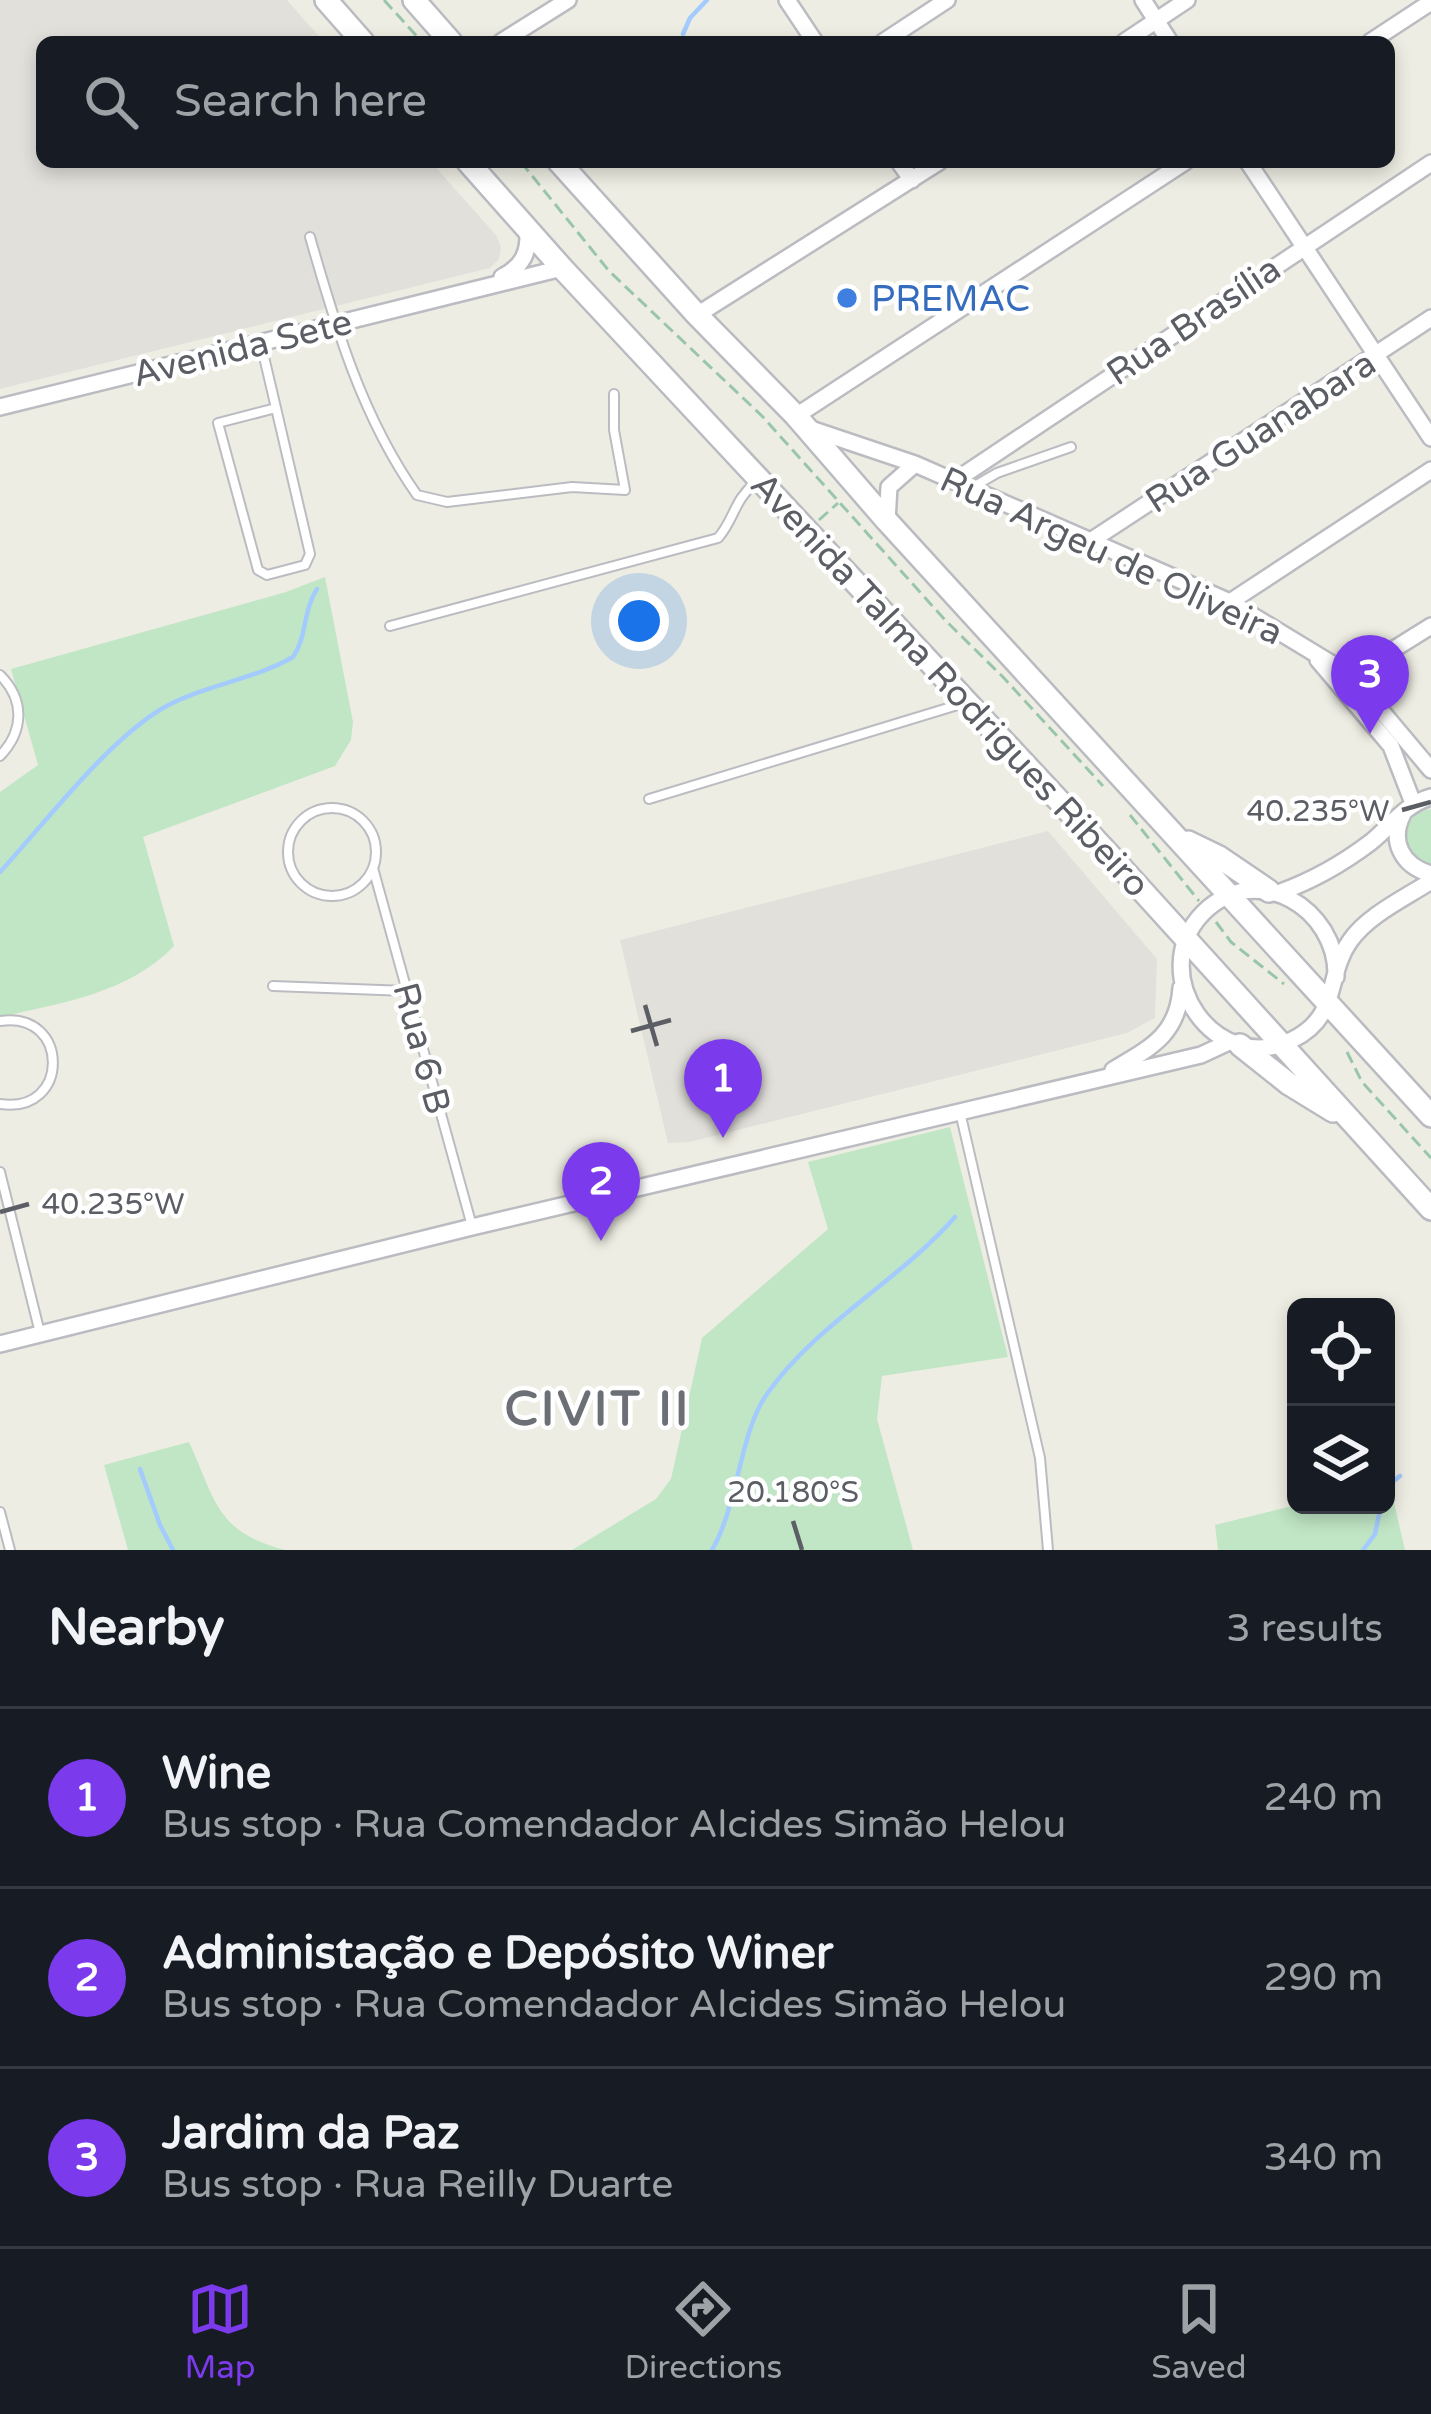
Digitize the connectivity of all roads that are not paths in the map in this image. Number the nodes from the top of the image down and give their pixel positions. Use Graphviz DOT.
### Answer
graph roads {
  1 [pos="326,0"];
  2 [pos="414,0"];
  3 [pos="568,0"];
  4 [pos="787,0"];
  5 [pos="947,0"];
  6 [pos="1143,0"];
  7 [pos="1187,0"];
  8 [pos="1431,2"];
  9 [pos="1157,21"];
  10 [pos="358,36"];
  11 [pos="446,36"];
  12 [pos="511,36"];
  13 [pos="810,36"];
  14 [pos="892,36"];
  15 [pos="1133,36"];
  16 [pos="1167,36"];
  17 [pos="1379,36"];
  18 [pos="1431,163"];
  19 [pos="473,168"];
  20 [pos="564,168"];
  21 [pos="903,168"];
  22 [pos="930,168"];
  23 [pos="1176,168"];
  24 [pos="1251,168"];
  25 [pos="912,180"];
  26 [pos="528,230"];
  27 [pos="310,237"];
  28 [pos="1303,246"];
  29 [pos="562,268"];
  30 [pos="484,287"];
  31 [pos="697,315"];
  32 [pos="1431,318"];
  33 [pos="336,324"];
  34 [pos="261,342"];
  35 [pos="1378,355"];
  36 [pos="614,394"];
  37 [pos="0,407"];
  38 [pos="276,408"];
  39 [pos="801,422"];
  40 [pos="1431,437"];
  41 [pos="1071,447"];
  42 [pos="915,464"];
  43 [pos="1431,470"];
  44 [pos="761,478"];
  45 [pos="964,484"];
  46 [pos="887,521"];
  47 [pos="1089,542"];
  48 [pos="1229,602"];
  49 [pos="390,626"];
  50 [pos="1431,626"];
  51 [pos="0,675"];
  52 [pos="1345,680"];
  53 [pos="969,703"];
  54 [pos="0,756"];
  55 [pos="1431,770"];
  56 [pos="1431,796"];
  57 [pos="649,799"];
  58 [pos="1409,807"];
  59 [pos="1178,837"];
  60 [pos="373,868"];
  61 [pos="1431,878"];
  62 [pos="1274,892"];
  63 [pos="1232,895"];
  64 [pos="1186,940"];
  65 [pos="1336,977"];
  66 [pos="1181,979"];
  67 [pos="273,986"];
  68 [pos="407,991"];
  69 [pos="1329,1003"];
  70 [pos="0,1021"];
  71 [pos="1235,1044"];
  72 [pos="1281,1044"];
  73 [pos="1097,1080"];
  74 [pos="0,1104"];
  75 [pos="960,1110"];
  76 [pos="1431,1116"];
  77 [pos="1353,1123"];
  78 [pos="0,1172"];
  79 [pos="1431,1209"];
  80 [pos="472,1227"];
  81 [pos="40,1334"];
  82 [pos="0,1344"];
  83 [pos="0,1512"];
  84 [pos="10,1550"];
  85 [pos="1048,1550"];
  1 -- 10 [label="main road"];
  2 -- 11 [label="main road"];
  3 -- 12 [label="street"];
  4 -- 13 [label="street"];
  5 -- 14 [label="street"];
  6 -- 9 [label="street"];
  7 -- 9 [label="street"];
  8 -- 17 [label="street"];
  9 -- 15 [label="street"];
  9 -- 16 [label="street"];
  18 -- 28 [label="street, Rua Brasília"];
  19 -- 26 [label="main road, Avenida Talma Rodrigues Ribeiro"];
  20 -- 31 [label="main road, Avenida Talma Rodrigues Ribeiro"];
  21 -- 25 [label="street"];
  22 -- 25 [label="street"];
  23 -- 39 [label="street"];
  24 -- 28 [label="street"];
  25 -- 31 [label="street"];
  26 -- 29 [label="main road, Avenida Talma Rodrigues Ribeiro"];
  26 -- 30 [label="street, Avenida Sete"];
  27 -- 33 [label="lane"];
  28 -- 35 [label="street"];
  28 -- 45 [label="street, Rua Brasília"];
  29 -- 30 [label="street, Avenida Sete"];
  29 -- 44 [label="main road, Avenida Talma Rodrigues Ribeiro"];
  30 -- 33 [label="street, Avenida Sete"];
  31 -- 39 [label="main road, Avenida Talma Rodrigues Ribeiro"];
  32 -- 35 [label="street, Rua Guanabara"];
  33 -- 34 [label="street, Avenida Sete"];
  33 -- 36 [label="lane"];
  34 -- 37 [label="street, Avenida Sete"];
  34 -- 38 [label="lane"];
  35 -- 40 [label="street"];
  35 -- 47 [label="street, Rua Guanabara"];
  38 -- 38 [label="lane"];
  39 -- 42 [label="street, Rua Argeu de Oliveira"];
  39 -- 46 [label="main road, Avenida Talma Rodrigues Ribeiro"];
  41 -- 45 [label="lane"];
  42 -- 45 [label="street, Rua Argeu de Oliveira"];
  42 -- 46 [label="street, Rua Argeu de Oliveira"];
  43 -- 48 [label="street"];
  44 -- 49 [label="lane"];
  44 -- 53 [label="main road, Avenida Talma Rodrigues Ribeiro"];
  45 -- 47 [label="street, Rua Argeu de Oliveira"];
  46 -- 59 [label="main road, Avenida Talma Rodrigues Ribeiro"];
  47 -- 48 [label="street, Rua Argeu de Oliveira"];
  48 -- 52 [label="street, Rua Argeu de Oliveira"];
  50 -- 52 [label="street"];
  51 -- 54 [label="lane"];
  52 -- 55 [label="street"];
  52 -- 58 [label="street"];
  53 -- 57 [label="lane"];
  53 -- 64 [label="main road, Avenida Talma Rodrigues Ribeiro"];
  56 -- 58 [label="street"];
  58 -- 61 [label="street"];
  58 -- 62 [label="street"];
  59 -- 62 [label="main road"];
  59 -- 63 [label="main road, Avenida Talma Rodrigues Ribeiro"];
  60 -- 60 [label="lane, Rua 6 B"];
  60 -- 68 [label="lane, Rua 6 B"];
  61 -- 65 [label="street"];
  62 -- 63 [label="street"];
  62 -- 65 [label="street"];
  63 -- 64 [label="street"];
  63 -- 69 [label="main road, Avenida Talma Rodrigues Ribeiro"];
  64 -- 66 [label="street"];
  64 -- 72 [label="main road, Avenida Talma Rodrigues Ribeiro"];
  65 -- 69 [label="street"];
  66 -- 71 [label="street"];
  66 -- 73 [label="street"];
  67 -- 68 [label="lane"];
  68 -- 80 [label="lane, Rua 6 B"];
  69 -- 72 [label="street"];
  69 -- 76 [label="main road, Avenida Talma Rodrigues Ribeiro"];
  70 -- 74 [label="lane"];
  71 -- 72 [label="street"];
  71 -- 73 [label="street"];
  71 -- 77 [label="main road"];
  72 -- 77 [label="main road, Avenida Talma Rodrigues Ribeiro"];
  73 -- 75 [label="street"];
  75 -- 80 [label="street"];
  75 -- 85 [label="lane"];
  77 -- 79 [label="main road, Avenida Talma Rodrigues Ribeiro"];
  78 -- 81 [label="lane"];
  80 -- 81 [label="street"];
  81 -- 82 [label="street"];
  83 -- 84 [label="lane"];
}
